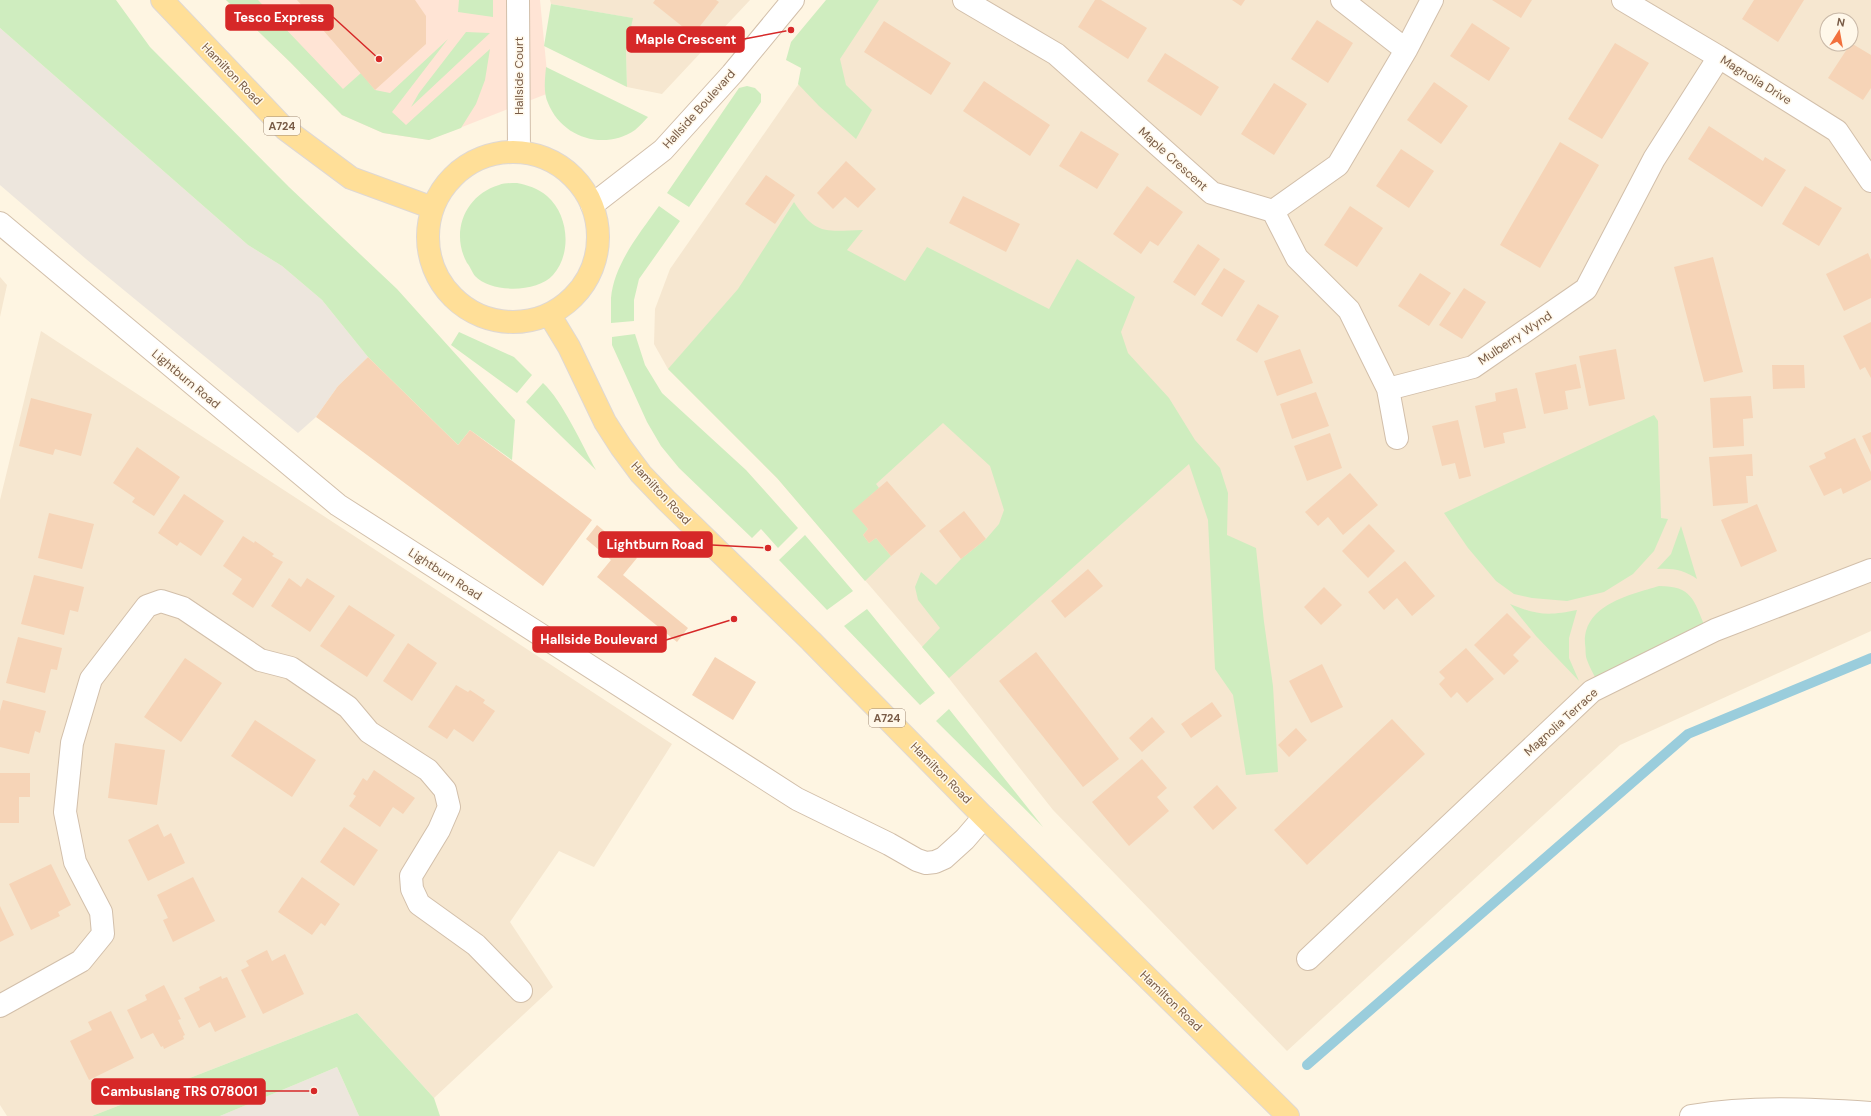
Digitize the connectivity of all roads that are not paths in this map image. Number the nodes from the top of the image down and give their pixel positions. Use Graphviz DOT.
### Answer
graph roads {
  1 [pos="162,0"];
  2 [pos="518,0"];
  3 [pos="793,0"];
  4 [pos="964,0"];
  5 [pos="1342,0"];
  6 [pos="1432,0"];
  7 [pos="1623,0"];
  8 [pos="1406,50"];
  9 [pos="1719,57"];
  10 [pos="519,151"];
  11 [pos="1871,181"];
  12 [pos="592,205"];
  13 [pos="433,208"];
  14 [pos="1273,211"];
  15 [pos="0,223"];
  16 [pos="549,314"];
  17 [pos="1388,389"];
  18 [pos="1397,438"];
  19 [pos="1871,570"];
  20 [pos="984,817"];
  21 [pos="1308,959"];
  22 [pos="521,991"];
  23 [pos="0,1006"];
  24 [pos="1871,1113"];
  25 [pos="1288,1116"];
  26 [pos="1691,1116"];
  1 -- 13 [label="main road, Hamilton Road / A724"];
  2 -- 10 [label="street, Hallside Court"];
  3 -- 12 [label="street, Hallside Boulevard"];
  4 -- 14 [label="street, Maple Crescent"];
  5 -- 8 [label="street"];
  6 -- 8 [label="street"];
  7 -- 9 [label="street, Magnolia Drive"];
  8 -- 14 [label="street"];
  9 -- 11 [label="street, Magnolia Drive"];
  9 -- 17 [label="street, Mulberry Wynd"];
  10 -- 12 [label="main road"];
  10 -- 13 [label="main road"];
  12 -- 16 [label="main road"];
  13 -- 16 [label="main road"];
  14 -- 17 [label="street"];
  15 -- 20 [label="street, Lightburn Road"];
  16 -- 20 [label="main road, Hamilton Road / A724"];
  17 -- 18 [label="street"];
  19 -- 21 [label="street, Magnolia Terrace"];
  20 -- 25 [label="main road, Hamilton Road / A724"];
  22 -- 23 [label="street"];
  24 -- 26 [label="street"];
}
